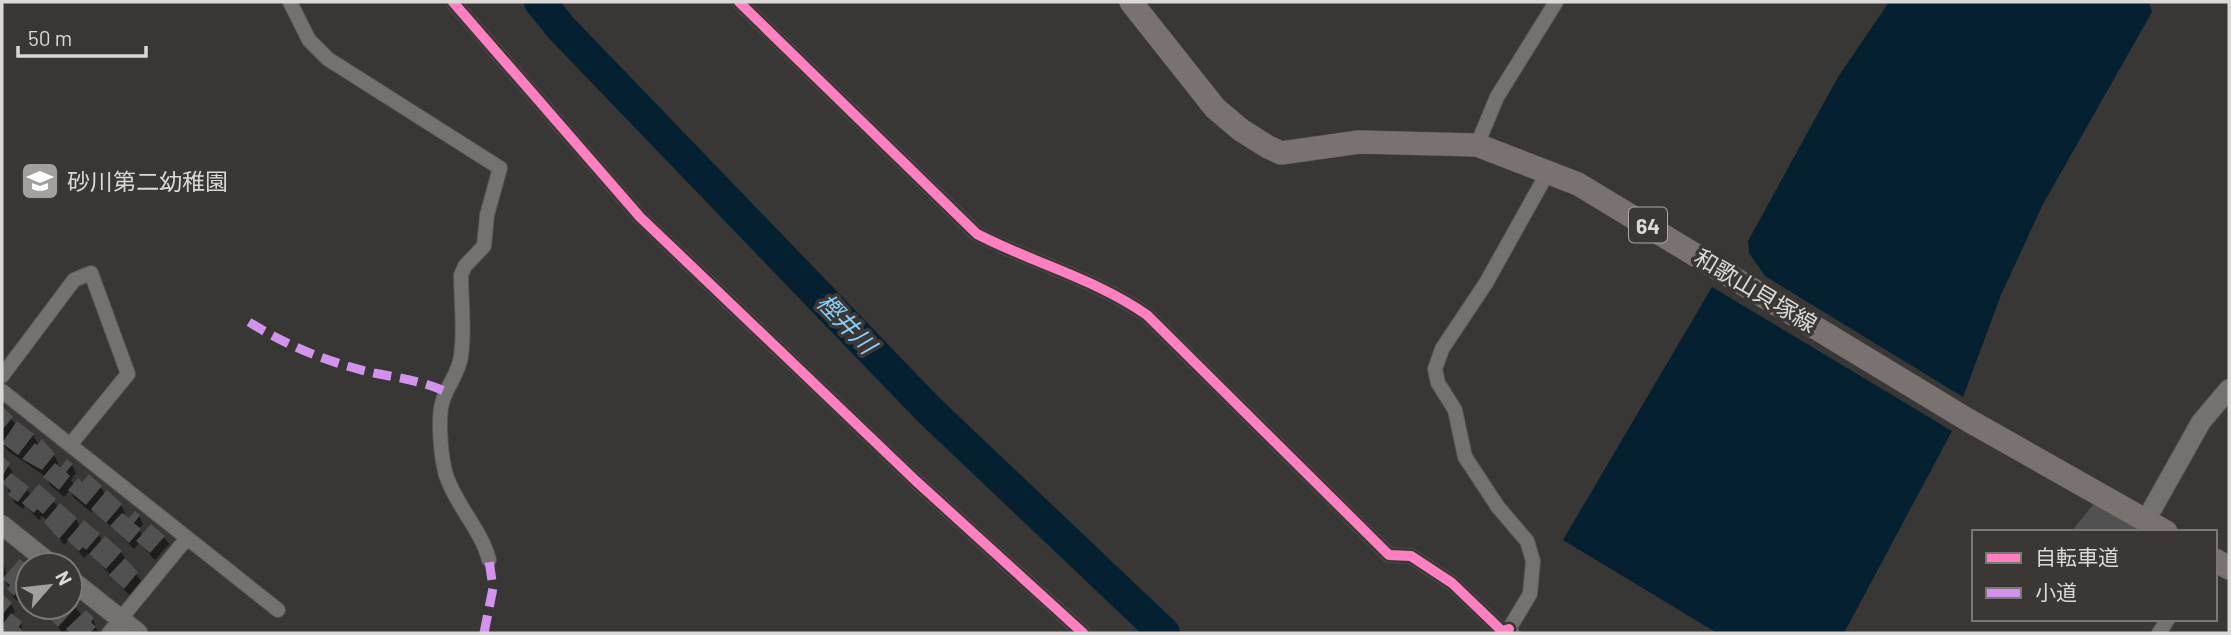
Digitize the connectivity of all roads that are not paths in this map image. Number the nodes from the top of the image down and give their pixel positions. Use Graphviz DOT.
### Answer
graph roads {
  1 [pos="290,2"];
  2 [pos="453,2"];
  3 [pos="740,2"];
  4 [pos="1131,2"];
  5 [pos="1556,2"];
  6 [pos="1477,145"];
  7 [pos="1548,172"];
  8 [pos="2,376"];
  9 [pos="2229,389"];
  10 [pos="2,391"];
  11 [pos="70,444"];
  12 [pos="2146,520"];
  13 [pos="2,525"];
  14 [pos="2163,530"];
  15 [pos="187,538"];
  16 [pos="34,551"];
  17 [pos="489,560"];
  18 [pos="84,594"];
  19 [pos="278,610"];
  20 [pos="115,626"];
  21 [pos="1511,631"];
  22 [pos="138,633"];
  23 [pos="1083,633"];
  1 -- 17 [label="street"];
  2 -- 23 [label="street"];
  3 -- 21 [label="street"];
  4 -- 6 [label="main road, 和歌山貝塚線 / 64"];
  5 -- 6 [label="street"];
  6 -- 7 [label="main road, 和歌山貝塚線 / 64"];
  7 -- 12 [label="main road, 和歌山貝塚線 / 64"];
  7 -- 21 [label="street"];
  8 -- 11 [label="street"];
  9 -- 12 [label="street"];
  10 -- 11 [label="street"];
  11 -- 15 [label="street"];
  12 -- 14 [label="main road, 和歌山貝塚線 / 64"];
  13 -- 16 [label="street"];
  15 -- 19 [label="street"];
  15 -- 20 [label="street"];
  18 -- 20 [label="street"];
  20 -- 22 [label="street"];
}
